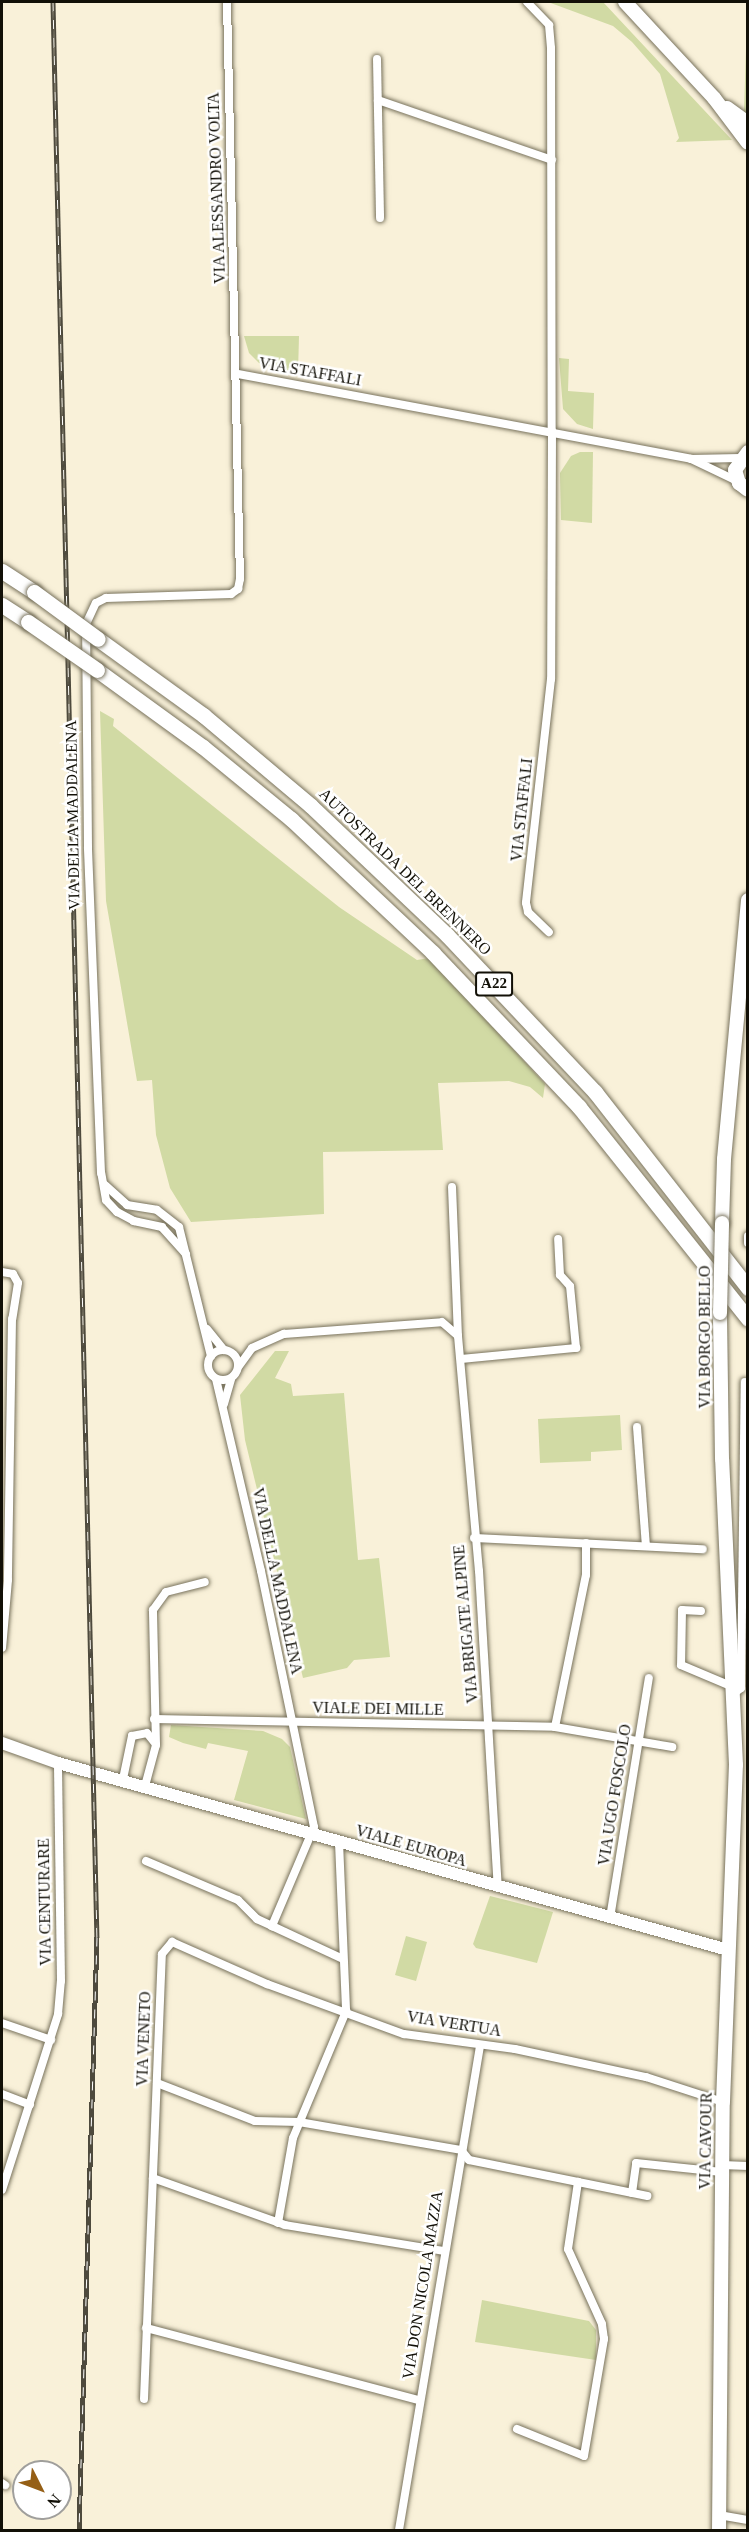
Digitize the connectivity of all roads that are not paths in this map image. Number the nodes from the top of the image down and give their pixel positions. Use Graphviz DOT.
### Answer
graph roads {
  1 [pos="227,2"];
  2 [pos="527,2"];
  3 [pos="625,2"];
  4 [pos="377,59"];
  5 [pos="714,98"];
  6 [pos="378,100"];
  7 [pos="747,123"];
  8 [pos="747,143"];
  9 [pos="552,160"];
  10 [pos="380,218"];
  11 [pos="238,374"];
  12 [pos="552,431"];
  13 [pos="745,454"];
  14 [pos="691,459"];
  15 [pos="745,488"];
  16 [pos="2,571"];
  17 [pos="238,589"];
  18 [pos="2,605"];
  19 [pos="747,909"];
  20 [pos="549,932"];
  21 [pos="747,967"];
  22 [pos="741,988"];
  23 [pos="101,1173"];
  24 [pos="452,1187"];
  25 [pos="747,1236"];
  26 [pos="558,1239"];
  27 [pos="747,1243"];
  28 [pos="186,1254"];
  29 [pos="2,1272"];
  30 [pos="747,1288"];
  31 [pos="747,1318"];
  32 [pos="207,1328"];
  33 [pos="458,1336"];
  34 [pos="249,1350"];
  35 [pos="228,1351"];
  36 [pos="211,1356"];
  37 [pos="461,1359"];
  38 [pos="239,1366"];
  39 [pos="216,1379"];
  40 [pos="231,1379"];
  41 [pos="745,1382"];
  42 [pos="224,1404"];
  43 [pos="637,1427"];
  44 [pos="2,1435"];
  45 [pos="11,1435"];
  46 [pos="474,1538"];
  47 [pos="586,1543"];
  48 [pos="646,1546"];
  49 [pos="703,1549"];
  50 [pos="205,1582"];
  51 [pos="701,1611"];
  52 [pos="2,1648"];
  53 [pos="649,1678"];
  54 [pos="733,1691"];
  55 [pos="154,1719"];
  56 [pos="292,1724"];
  57 [pos="489,1726"];
  58 [pos="555,1727"];
  59 [pos="2,1743"];
  60 [pos="638,1743"];
  61 [pos="156,1744"];
  62 [pos="672,1747"];
  63 [pos="740,1759"];
  64 [pos="58,1762"];
  65 [pos="123,1779"];
  66 [pos="145,1786"];
  67 [pos="311,1834"];
  68 [pos="339,1842"];
  69 [pos="146,1861"];
  70 [pos="498,1887"];
  71 [pos="610,1918"];
  72 [pos="272,1926"];
  73 [pos="728,1950"];
  74 [pos="343,1959"];
  75 [pos="346,2011"];
  76 [pos="2,2023"];
  77 [pos="51,2040"];
  78 [pos="480,2046"];
  79 [pos="157,2083"];
  80 [pos="2,2094"];
  81 [pos="723,2102"];
  82 [pos="30,2105"];
  83 [pos="299,2122"];
  84 [pos="461,2150"];
  85 [pos="747,2166"];
  86 [pos="722,2169"];
  87 [pos="153,2178"];
  88 [pos="578,2182"];
  89 [pos="2,2190"];
  90 [pos="632,2193"];
  91 [pos="647,2196"];
  92 [pos="278,2223"];
  93 [pos="444,2251"];
  94 [pos="146,2328"];
  95 [pos="144,2399"];
  96 [pos="419,2400"];
  97 [pos="517,2428"];
  98 [pos="719,2515"];
  99 [pos="747,2520"];
  100 [pos="399,2530"];
  101 [pos="718,2530"];
  1 -- 11 [label="street, VIA ALESSANDRO VOLTA"];
  2 -- 9 [label="street"];
  3 -- 5 [label="main road"];
  4 -- 6 [label="street"];
  5 -- 7 [label="main road"];
  5 -- 8 [label="main road"];
  6 -- 9 [label="street"];
  6 -- 10 [label="street"];
  9 -- 12 [label="street"];
  11 -- 12 [label="street, VIA STAFFALI"];
  11 -- 17 [label="street, VIA STAFFALI"];
  12 -- 14 [label="street, VIA STAFFALI"];
  12 -- 20 [label="street, VIA STAFFALI"];
  13 -- 14 [label="street, VIA STAFFALI"];
  13 -- 15 [label="main road"];
  14 -- 15 [label="street, VIA STAFFALI"];
  16 -- 30 [label="highway, AUTOSTRADA DEL BRENNERO / A22, bridge"];
  17 -- 23 [label="street, VIA DELLA MADDALENA"];
  18 -- 31 [label="highway, A22, bridge"];
  19 -- 22 [label="main road, VIA BORGO BELLO"];
  21 -- 22 [label="street, VIA BORGO BELLO"];
  22 -- 54 [label="main road, VIA BORGO BELLO, bridge"];
  23 -- 28 [label="street, VIA DELLA MADDALENA"];
  23 -- 28 [label="street, VIA DELLA MADDALENA"];
  24 -- 33 [label="street, VIA BRIGATE ALPINE"];
  25 -- 27 [label="street"];
  26 -- 37 [label="street"];
  28 -- 32 [label="street, VIA DELLA MADDALENA"];
  29 -- 45 [label="street"];
  32 -- 35 [label="street, VIA DELLA MADDALENA"];
  32 -- 36 [label="street, VIA DELLA MADDALENA"];
  33 -- 34 [label="street"];
  33 -- 37 [label="street, VIA BRIGATE ALPINE"];
  34 -- 35 [label="street"];
  34 -- 38 [label="street"];
  35 -- 36 [label="street"];
  35 -- 38 [label="street, VIA DELLA MADDALENA"];
  36 -- 39 [label="street, VIA DELLA MADDALENA"];
  37 -- 46 [label="street, VIA BRIGATE ALPINE"];
  38 -- 40 [label="street, VIA DELLA MADDALENA"];
  39 -- 40 [label="street"];
  39 -- 42 [label="street, VIA DELLA MADDALENA"];
  40 -- 42 [label="street, VIA DELLA MADDALENA"];
  41 -- 54 [label="street, VIA BORGO BELLO"];
  42 -- 56 [label="street, VIA DELLA MADDALENA"];
  43 -- 48 [label="street"];
  44 -- 45 [label="street"];
  45 -- 52 [label="street"];
  46 -- 47 [label="street"];
  46 -- 57 [label="street, VIA BRIGATE ALPINE"];
  47 -- 48 [label="street"];
  47 -- 58 [label="street"];
  48 -- 49 [label="street"];
  50 -- 55 [label="street"];
  51 -- 54 [label="street"];
  53 -- 60 [label="street, VIA UGO FOSCOLO"];
  54 -- 63 [label="main road, VIA BORGO BELLO"];
  55 -- 56 [label="street, VIALE DEI MILLE"];
  55 -- 61 [label="street"];
  56 -- 57 [label="street, VIALE DEI MILLE"];
  56 -- 67 [label="street, VIA DELLA MADDALENA"];
  57 -- 58 [label="street, VIALE DEI MILLE"];
  57 -- 70 [label="street, VIA BRIGATE ALPINE"];
  58 -- 60 [label="street, VIALE DEI MILLE"];
  59 -- 64 [label="street, VIALE EUROPA"];
  60 -- 62 [label="street, VIALE DEI MILLE"];
  60 -- 71 [label="street, VIA UGO FOSCOLO"];
  61 -- 65 [label="street"];
  61 -- 66 [label="street"];
  63 -- 73 [label="main road, VIA CAVOUR"];
  64 -- 65 [label="street, VIALE EUROPA"];
  64 -- 77 [label="street, VIA CENTURARE"];
  65 -- 66 [label="street, VIALE EUROPA"];
  66 -- 67 [label="street, VIALE EUROPA"];
  67 -- 68 [label="street, VIALE EUROPA"];
  67 -- 72 [label="street"];
  68 -- 70 [label="street, VIALE EUROPA"];
  68 -- 74 [label="street"];
  69 -- 72 [label="street"];
  70 -- 71 [label="street, VIALE EUROPA"];
  71 -- 73 [label="street, VIALE EUROPA"];
  72 -- 74 [label="street"];
  73 -- 81 [label="main road, VIA CAVOUR"];
  74 -- 75 [label="street"];
  75 -- 78 [label="street, VIA VERTUA"];
  75 -- 79 [label="street, VIA VENETO"];
  75 -- 83 [label="street"];
  76 -- 77 [label="street"];
  77 -- 82 [label="street, VIA CENTURARE"];
  78 -- 81 [label="street, VIA VERTUA"];
  78 -- 84 [label="street, VIA DON NICOLA MAZZA"];
  79 -- 83 [label="street"];
  79 -- 87 [label="street, VIA VENETO"];
  80 -- 82 [label="street"];
  81 -- 86 [label="main road, VIA CAVOUR"];
  82 -- 89 [label="street, VIA CENTURARE"];
  83 -- 84 [label="street"];
  83 -- 92 [label="street"];
  84 -- 88 [label="street"];
  84 -- 93 [label="street, VIA DON NICOLA MAZZA"];
  85 -- 86 [label="street"];
  86 -- 90 [label="street"];
  86 -- 98 [label="main road, VIA CAVOUR"];
  87 -- 92 [label="street"];
  87 -- 94 [label="street, VIA VENETO"];
  88 -- 90 [label="street"];
  88 -- 97 [label="street"];
  90 -- 91 [label="street"];
  92 -- 93 [label="street"];
  93 -- 96 [label="street, VIA DON NICOLA MAZZA"];
  94 -- 95 [label="street, VIA VENETO"];
  94 -- 96 [label="street"];
  96 -- 100 [label="street, VIA DON NICOLA MAZZA"];
  98 -- 99 [label="street"];
  98 -- 101 [label="main road, VIA CAVOUR"];
}
